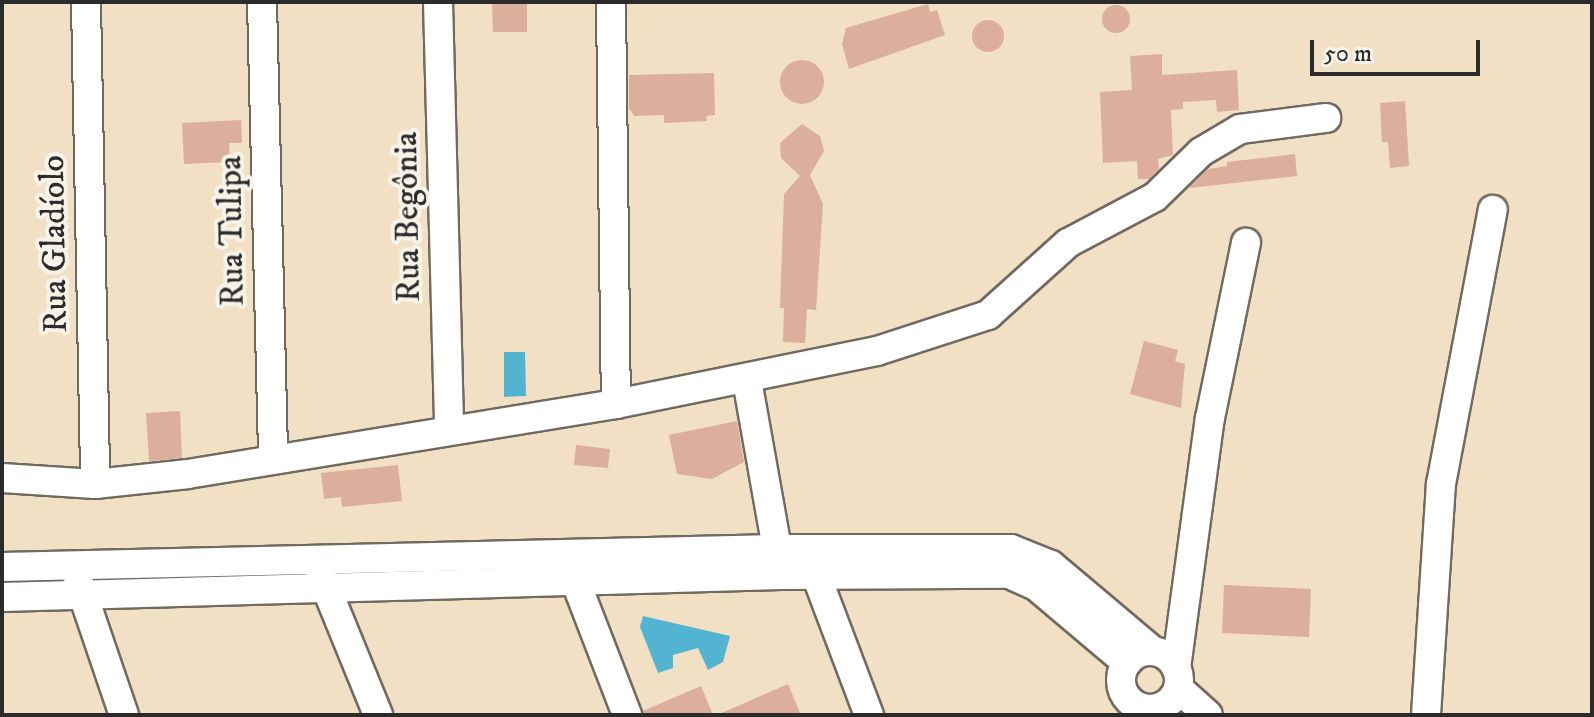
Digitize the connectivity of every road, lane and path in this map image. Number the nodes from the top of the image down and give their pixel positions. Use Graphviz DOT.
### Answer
graph roads {
  1 [pos="86,2"];
  2 [pos="262,2"];
  3 [pos="438,2"];
  4 [pos="611,2"];
  5 [pos="1326,118"];
  6 [pos="1493,210"];
  7 [pos="1246,243"];
  8 [pos="747,380"];
  9 [pos="616,404"];
  10 [pos="449,430"];
  11 [pos="273,459"];
  12 [pos="2,478"];
  13 [pos="95,484"];
  14 [pos="567,554"];
  15 [pos="314,558"];
  16 [pos="779,562"];
  17 [pos="810,562"];
  18 [pos="76,566"];
  19 [pos="2,567"];
  20 [pos="574,582"];
  21 [pos="328,591"];
  22 [pos="80,595"];
  23 [pos="2,597"];
  24 [pos="1153,651"];
  25 [pos="1127,663"];
  26 [pos="1177,678"];
  27 [pos="1149,711"];
  28 [pos="124,715"];
  29 [pos="378,715"];
  30 [pos="627,715"];
  31 [pos="869,715"];
  32 [pos="1208,715"];
  33 [pos="1426,715"];
  1 -- 13 [label="street, Rua Gladíolo"];
  2 -- 11 [label="street, Rua Tulipa"];
  3 -- 10 [label="street, Rua Begônia"];
  4 -- 9 [label="street"];
  5 -- 8 [label="street"];
  6 -- 33 [label="street"];
  7 -- 26 [label="street"];
  8 -- 9 [label="street"];
  8 -- 16 [label="street"];
  9 -- 10 [label="street"];
  10 -- 11 [label="street"];
  11 -- 13 [label="street"];
  12 -- 13 [label="street"];
  14 -- 15 [label="street"];
  14 -- 16 [label="street"];
  14 -- 20 [label="street"];
  15 -- 18 [label="street"];
  15 -- 21 [label="street"];
  16 -- 17 [label="street"];
  16 -- 20 [label="street"];
  17 -- 24 [label="street"];
  17 -- 25 [label="street"];
  17 -- 31 [label="street"];
  18 -- 19 [label="street"];
  18 -- 22 [label="street"];
  20 -- 21 [label="street"];
  20 -- 30 [label="street"];
  21 -- 22 [label="street"];
  21 -- 29 [label="street"];
  22 -- 23 [label="street"];
  22 -- 28 [label="street"];
  24 -- 25 [label="street"];
  24 -- 26 [label="street"];
  25 -- 27 [label="street"];
  26 -- 27 [label="street"];
  26 -- 32 [label="street"];
}
